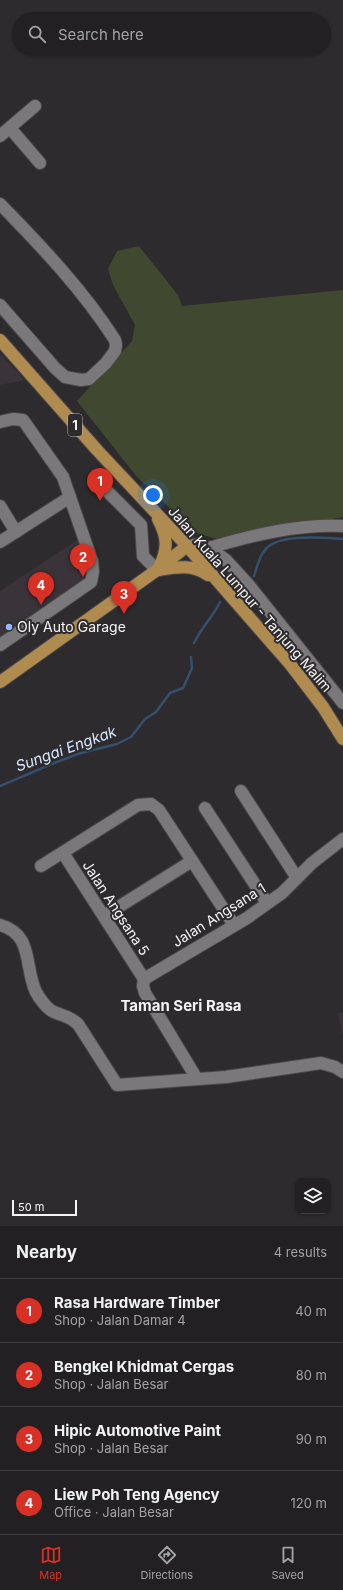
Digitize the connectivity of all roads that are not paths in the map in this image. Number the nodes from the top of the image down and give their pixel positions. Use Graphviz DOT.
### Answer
graph roads {
  1 [pos="35,106"];
  2 [pos="4,128"];
  3 [pos="40,164"];
  4 [pos="0,204"];
  5 [pos="0,305"];
  6 [pos="0,340"];
  7 [pos="0,422"];
  8 [pos="107,490"];
  9 [pos="70,498"];
  10 [pos="0,506"];
  11 [pos="153,509"];
  12 [pos="140,525"];
  13 [pos="343,526"];
  14 [pos="16,532"];
  15 [pos="0,542"];
  16 [pos="187,546"];
  17 [pos="209,548"];
  18 [pos="157,570"];
  19 [pos="219,583"];
  20 [pos="0,645"];
  21 [pos="0,682"];
  22 [pos="343,703"];
  23 [pos="343,739"];
  24 [pos="241,791"];
  25 [pos="205,808"];
  26 [pos="343,839"];
  27 [pos="63,853"];
  28 [pos="192,861"];
  29 [pos="41,866"];
  30 [pos="297,878"];
  31 [pos="267,903"];
  32 [pos="104,916"];
  33 [pos="0,925"];
  34 [pos="234,925"];
  35 [pos="144,980"];
  36 [pos="343,1072"];
  37 [pos="197,1079"];
  1 -- 2 [label="street"];
  2 -- 3 [label="street"];
  4 -- 5 [label="street"];
  6 -- 11 [label="main road, Jalan Kuala Lumpur - Tanjung Malim / 1"];
  7 -- 9 [label="street"];
  8 -- 12 [label="street"];
  9 -- 14 [label="street"];
  9 -- 20 [label="street"];
  10 -- 14 [label="street"];
  11 -- 12 [label="street"];
  11 -- 16 [label="main road, Jalan Kuala Lumpur - Tanjung Malim / 1"];
  11 -- 18 [label="main road"];
  12 -- 18 [label="street"];
  13 -- 17 [label="street"];
  14 -- 15 [label="street"];
  16 -- 17 [label="street"];
  16 -- 18 [label="main road"];
  16 -- 19 [label="main road, Jalan Kuala Lumpur - Tanjung Malim / 1"];
  17 -- 22 [label="street"];
  18 -- 19 [label="main road"];
  18 -- 21 [label="main road"];
  19 -- 23 [label="main road, Jalan Kuala Lumpur - Tanjung Malim / 1"];
  24 -- 30 [label="street"];
  25 -- 31 [label="street"];
  26 -- 30 [label="street, Jalan Angsana 1"];
  27 -- 28 [label="street"];
  27 -- 29 [label="street"];
  27 -- 32 [label="street, Jalan Angsana 5"];
  28 -- 32 [label="street"];
  28 -- 34 [label="street"];
  30 -- 31 [label="street, Jalan Angsana 1"];
  31 -- 34 [label="street, Jalan Angsana 1"];
  32 -- 35 [label="street, Jalan Angsana 5"];
  33 -- 37 [label="street"];
  34 -- 35 [label="street, Jalan Angsana 1"];
  35 -- 37 [label="street, Jalan Angsana 5"];
  36 -- 37 [label="street"];
}
